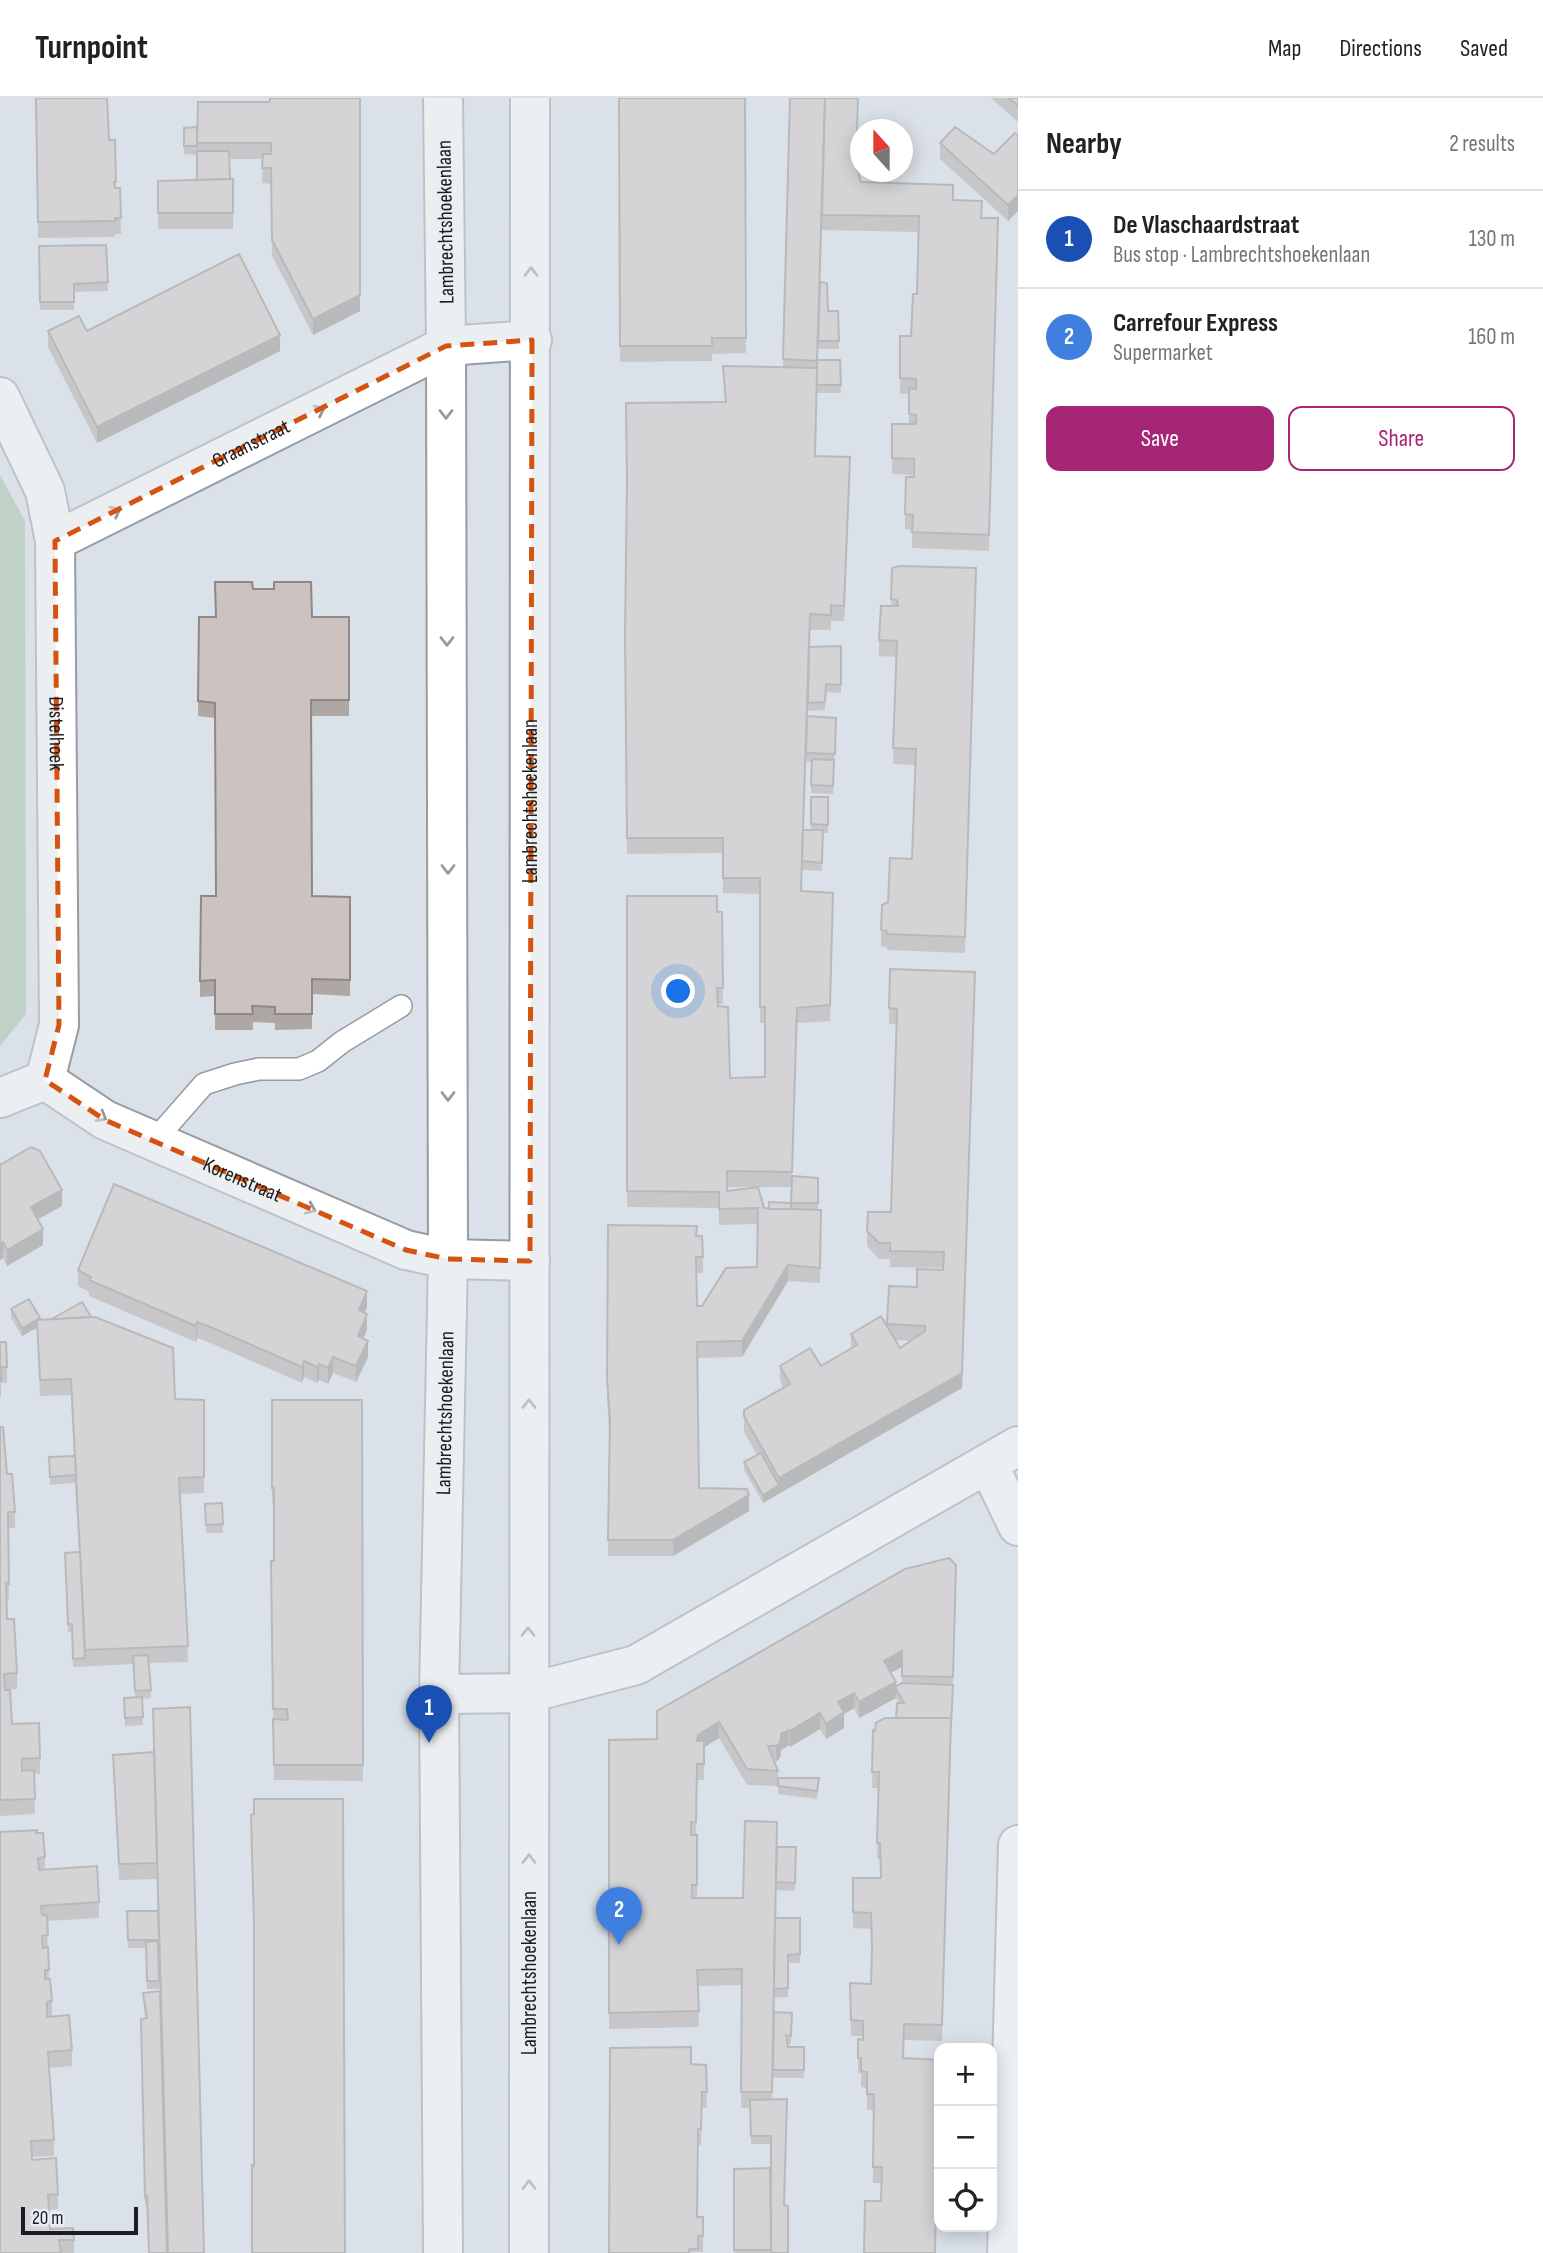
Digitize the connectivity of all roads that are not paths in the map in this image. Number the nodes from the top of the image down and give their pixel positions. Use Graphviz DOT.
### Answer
graph roads {
  1 [pos="443,98"];
  2 [pos="530,98"];
  3 [pos="532,340"];
  4 [pos="446,346"];
  5 [pos="0,397"];
  6 [pos="55,541"];
  7 [pos="401,1006"];
  8 [pos="45,1080"];
  9 [pos="0,1098"];
  10 [pos="154,1141"];
  11 [pos="448,1259"];
  12 [pos="530,1261"];
  13 [pos="1003,1455"];
  14 [pos="1018,1527"];
  15 [pos="528,1693"];
  16 [pos="439,1695"];
  17 [pos="1018,1845"];
  18 [pos="443,2253"];
  19 [pos="529,2253"];
  20 [pos="1007,2253"];
  1 -- 4 [label="street, Lambrechtshoekenlaan"];
  3 -- 2 [label="street, Lambrechtshoekenlaan, one-way"];
  3 -- 4 [label="street"];
  3 -- 12 [label="street, Lambrechtshoekenlaan"];
  6 -- 4 [label="street, Graanstraat, one-way"];
  4 -- 11 [label="street, Lambrechtshoekenlaan, one-way"];
  5 -- 6 [label="street, Distelhoek"];
  6 -- 8 [label="street, Distelhoek"];
  7 -- 10 [label="lane"];
  8 -- 9 [label="street"];
  8 -- 10 [label="street, Korenstraat, one-way"];
  10 -- 11 [label="street, Korenstraat, one-way"];
  11 -- 12 [label="street"];
  11 -- 16 [label="street, Lambrechtshoekenlaan"];
  15 -- 12 [label="street, Lambrechtshoekenlaan, one-way"];
  13 -- 14 [label="street"];
  13 -- 15 [label="street"];
  15 -- 16 [label="street"];
  19 -- 15 [label="street, Lambrechtshoekenlaan, one-way"];
  16 -- 18 [label="street, Lambrechtshoekenlaan"];
  17 -- 20 [label="street"];
}
